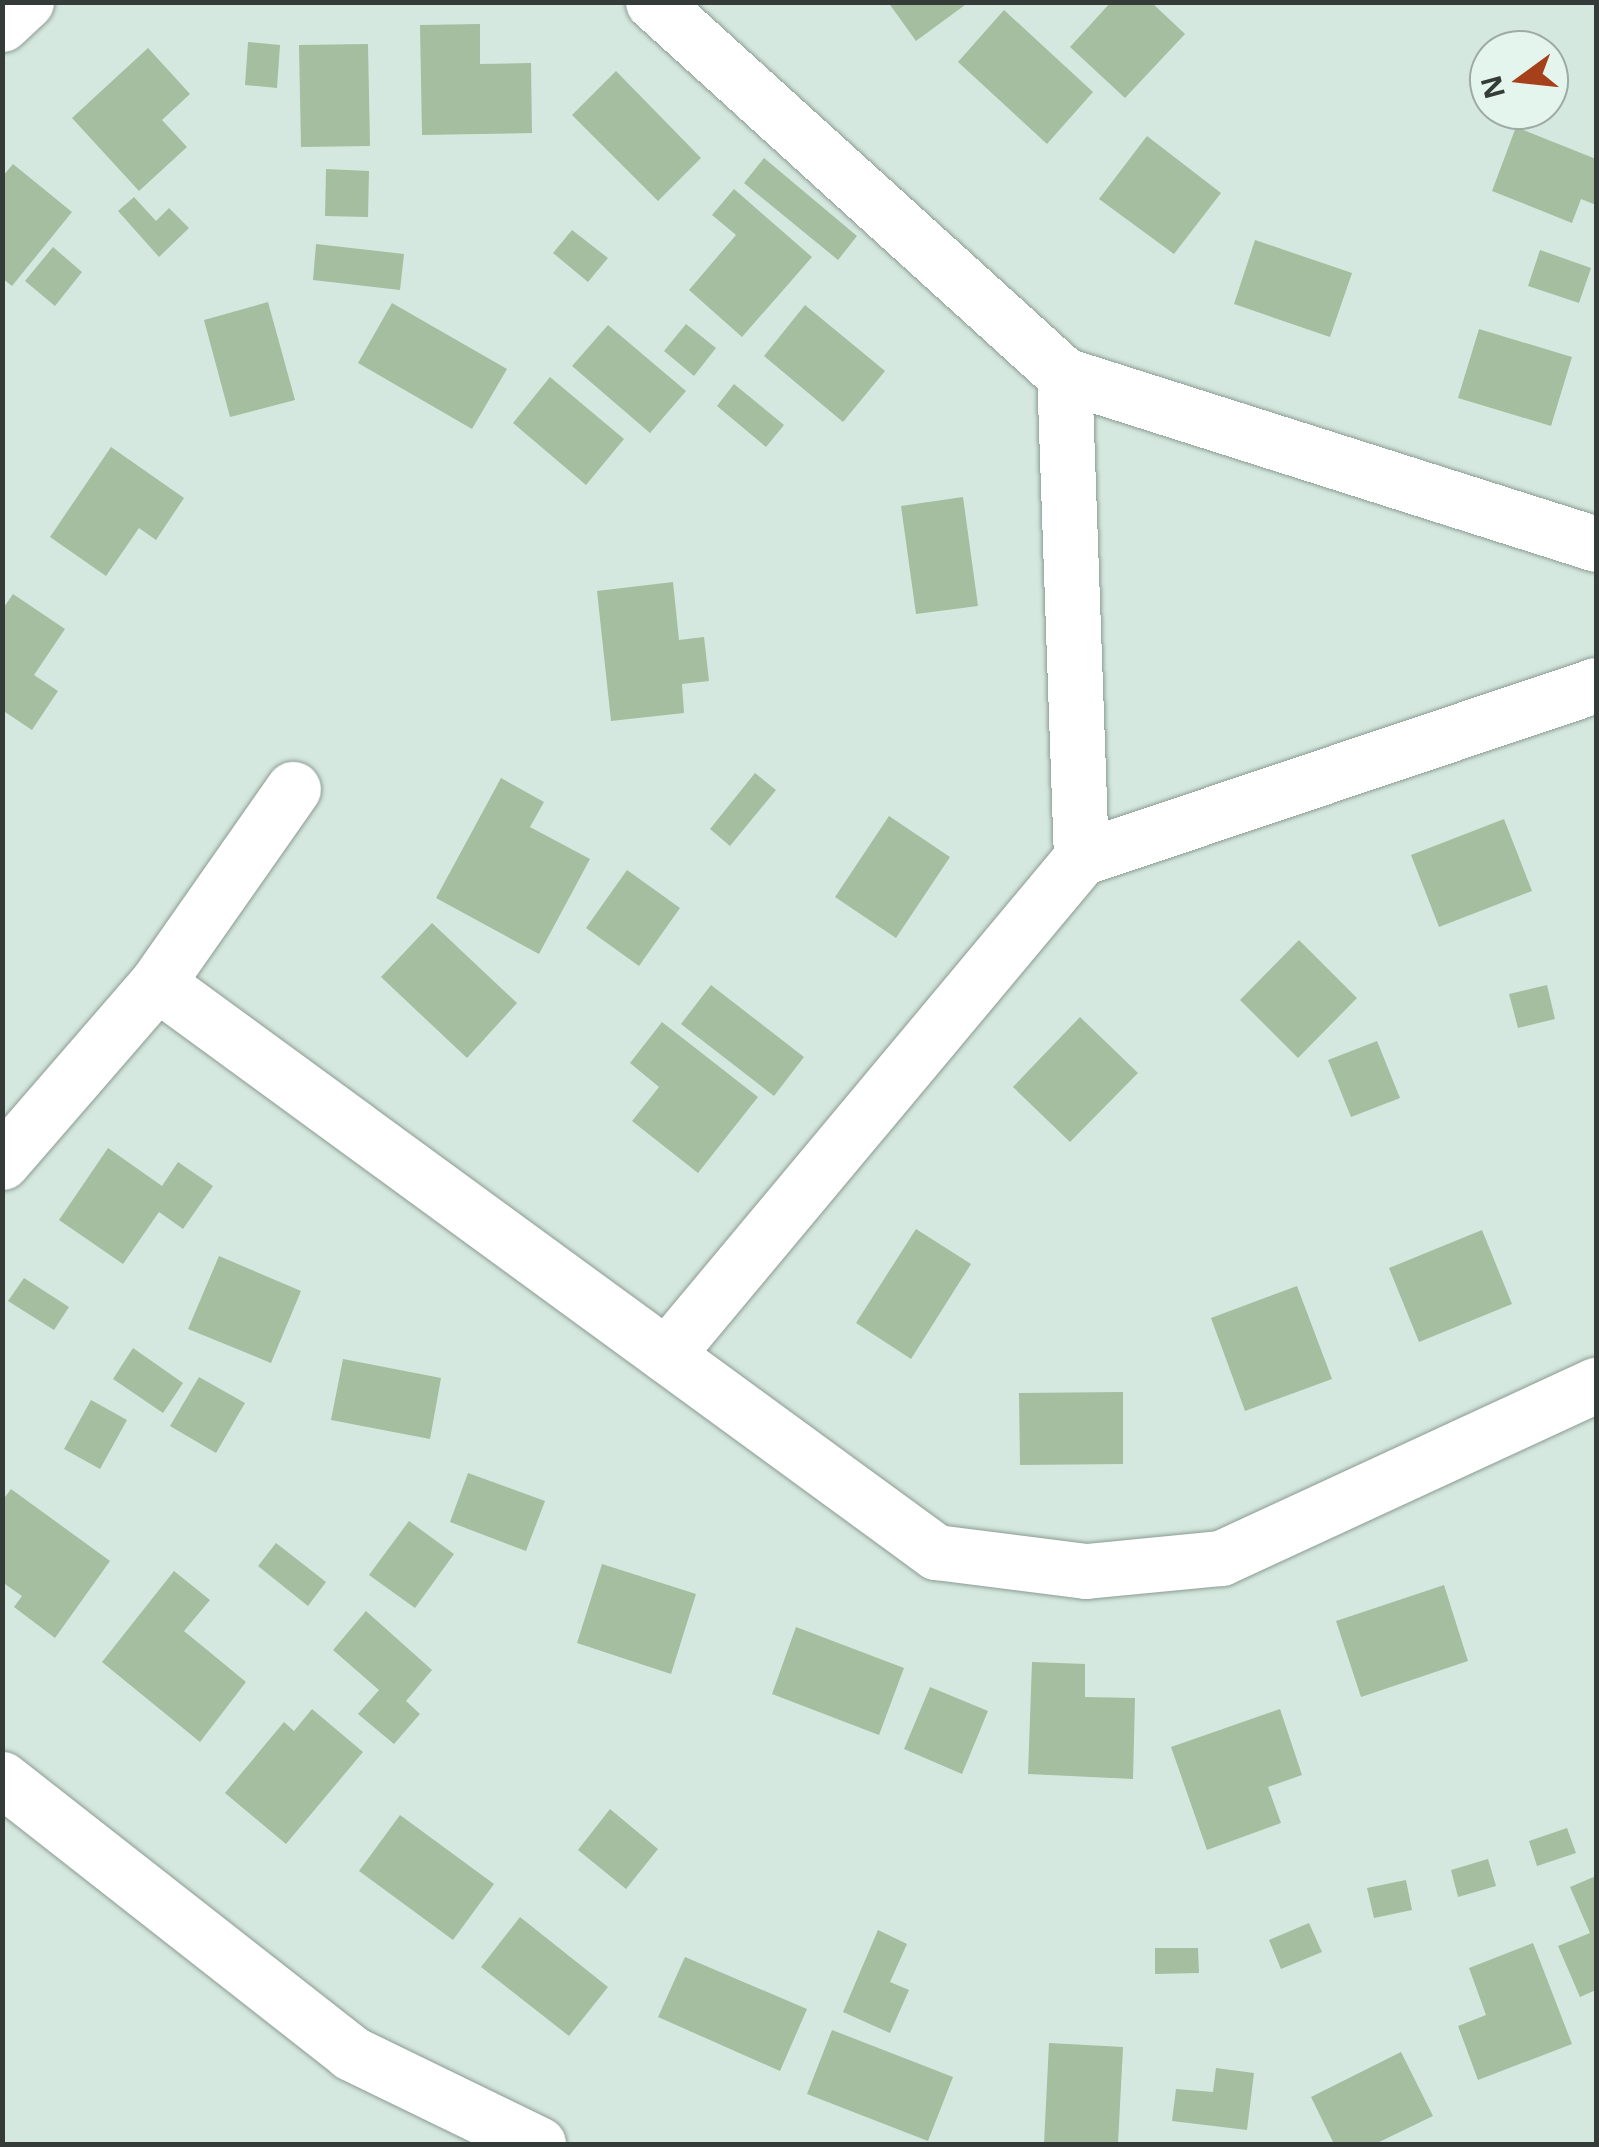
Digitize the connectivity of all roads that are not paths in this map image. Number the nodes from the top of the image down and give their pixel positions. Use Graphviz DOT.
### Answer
graph roads {
  1 [pos="653,2"];
  2 [pos="1064,375"];
  3 [pos="1596,544"];
  4 [pos="1596,685"];
  5 [pos="293,789"];
  6 [pos="1081,858"];
  7 [pos="157,982"];
  8 [pos="2,1162"];
  9 [pos="666,1355"];
  10 [pos="1596,1385"];
  11 [pos="2,1779"];
  12 [pos="538,2144"];
  1 -- 2 [label="street"];
  2 -- 3 [label="street"];
  2 -- 6 [label="street"];
  4 -- 6 [label="street"];
  5 -- 7 [label="street"];
  6 -- 9 [label="street"];
  7 -- 8 [label="street"];
  7 -- 9 [label="street"];
  9 -- 10 [label="street"];
  11 -- 12 [label="street"];
}
